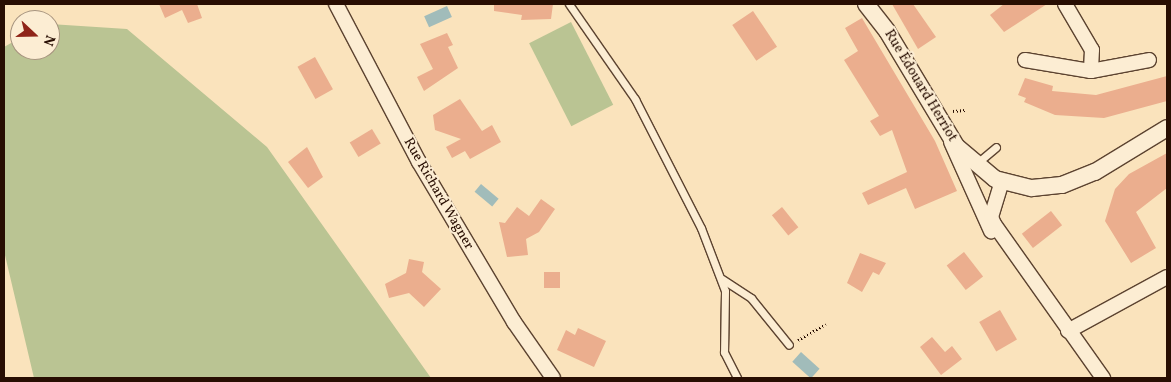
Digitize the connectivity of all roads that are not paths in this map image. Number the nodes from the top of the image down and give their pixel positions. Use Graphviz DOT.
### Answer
graph roads {
  1 [pos="336,4"];
  2 [pos="569,4"];
  3 [pos="866,4"];
  4 [pos="1065,4"];
  5 [pos="1025,60"];
  6 [pos="1149,60"];
  7 [pos="1090,71"];
  8 [pos="1167,128"];
  9 [pos="948,134"];
  10 [pos="996,147"];
  11 [pos="975,164"];
  12 [pos="1002,182"];
  13 [pos="1006,246"];
  14 [pos="1167,277"];
  15 [pos="721,279"];
  16 [pos="1068,330"];
  17 [pos="789,345"];
  18 [pos="553,378"];
  19 [pos="737,378"];
  20 [pos="1103,378"];
  1 -- 18 [label="street, Rue Richard Wagner"];
  2 -- 15 [label="lane"];
  3 -- 9 [label="street, Rue Édouard Herriot"];
  4 -- 7 [label="street"];
  5 -- 7 [label="street"];
  6 -- 7 [label="street"];
  8 -- 12 [label="street, Rue Édouard Herriot"];
  9 -- 11 [label="street, Rue Édouard Herriot"];
  9 -- 13 [label="street"];
  10 -- 11 [label="lane"];
  11 -- 12 [label="street, Rue Édouard Herriot"];
  12 -- 13 [label="street"];
  13 -- 16 [label="street"];
  14 -- 16 [label="street"];
  15 -- 17 [label="lane"];
  15 -- 19 [label="lane"];
  16 -- 20 [label="street"];
}
